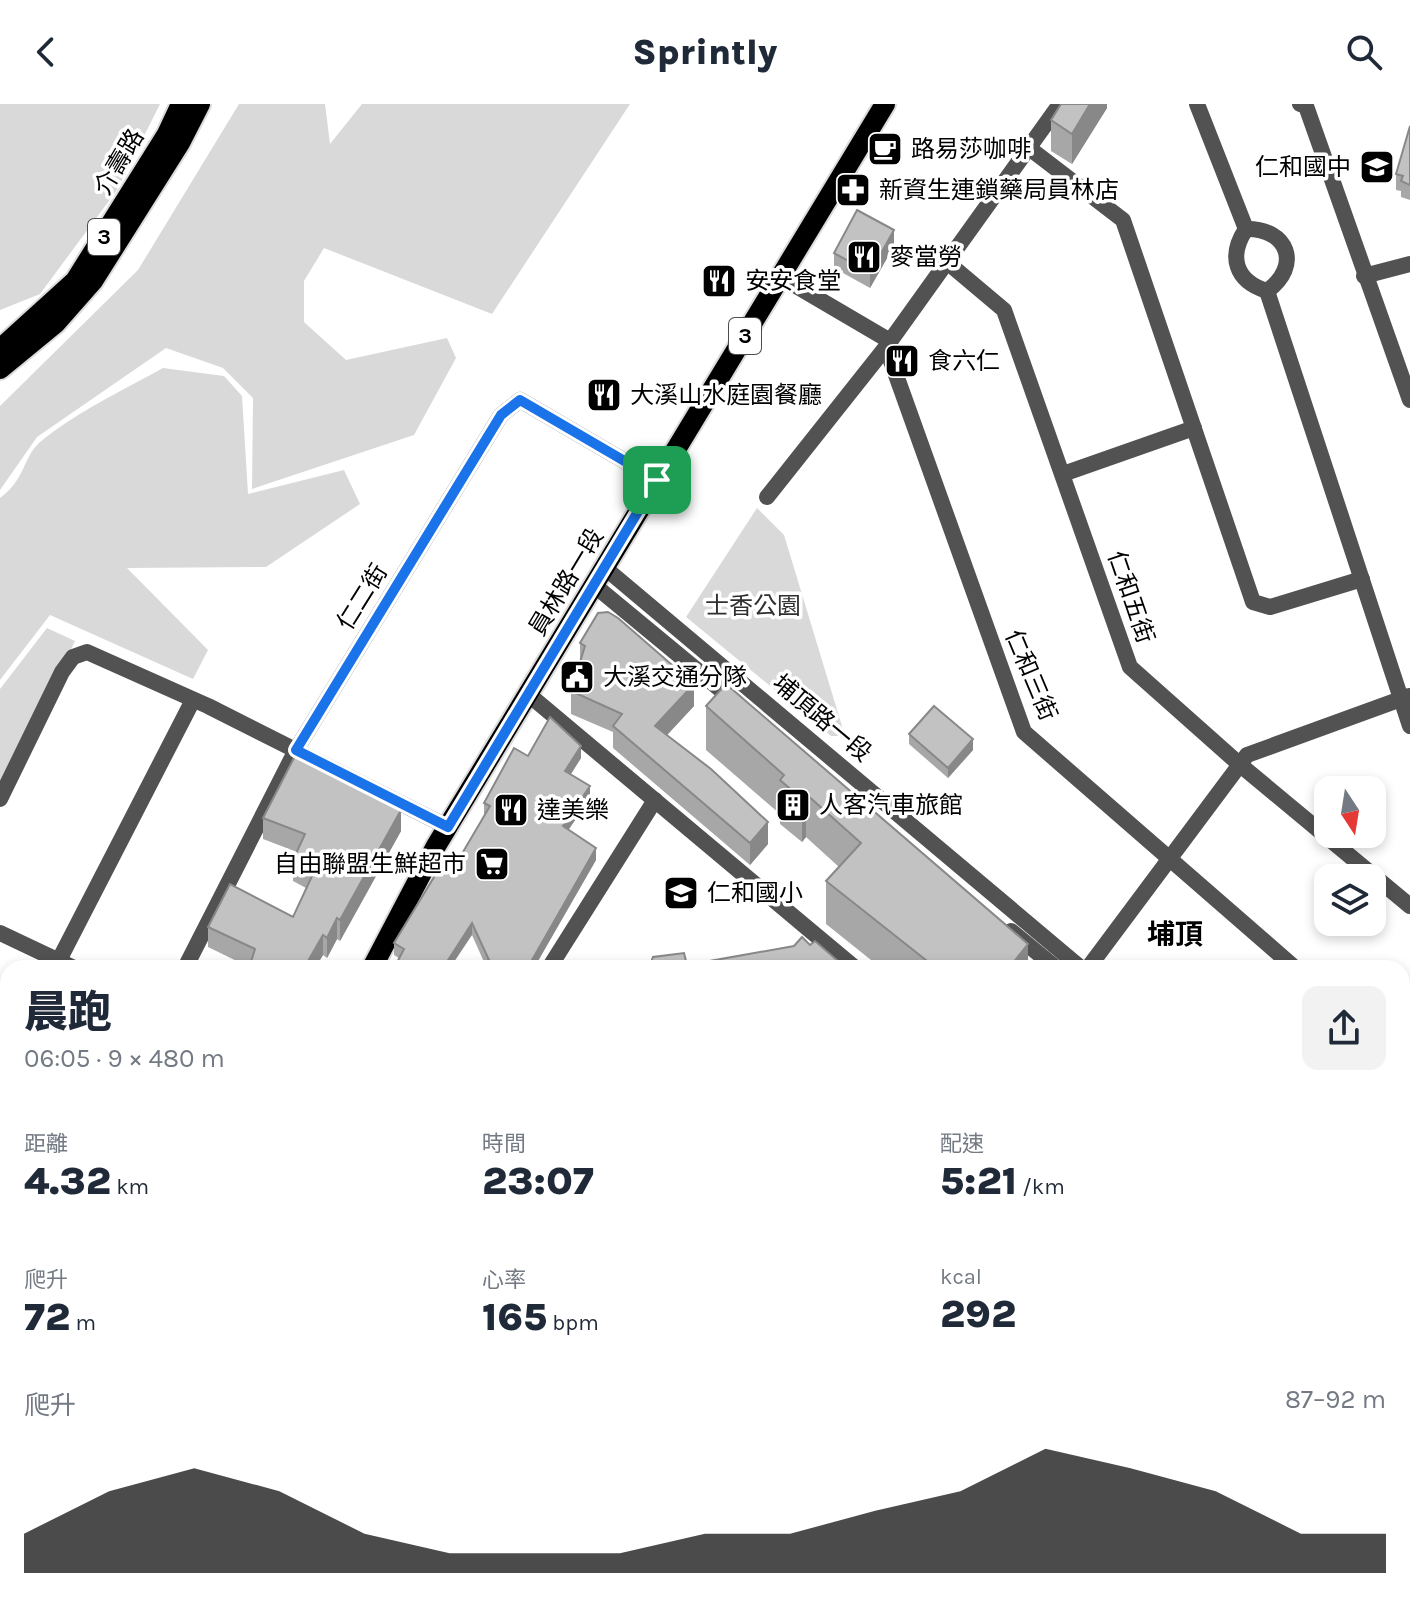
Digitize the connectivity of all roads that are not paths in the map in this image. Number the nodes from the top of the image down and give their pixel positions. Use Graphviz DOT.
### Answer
graph roads {
  1 [pos="181,104"];
  2 [pos="200,104"];
  3 [pos="885,104"];
  4 [pos="1060,104"];
  5 [pos="1197,104"];
  6 [pos="1305,105"];
  7 [pos="1029,148"];
  8 [pos="1246,229"];
  9 [pos="947,262"];
  10 [pos="1410,264"];
  11 [pos="1364,276"];
  12 [pos="781,277"];
  13 [pos="1267,291"];
  14 [pos="888,344"];
  15 [pos="0,349"];
  16 [pos="0,369"];
  17 [pos="1410,400"];
  18 [pos="1194,428"];
  19 [pos="1063,474"];
  20 [pos="657,480"];
  21 [pos="767,497"];
  22 [pos="600,576"];
  23 [pos="1362,579"];
  24 [pos="528,694"];
  25 [pos="1405,697"];
  26 [pos="193,700"];
  27 [pos="753,717"];
  28 [pos="1410,726"];
  29 [pos="296,750"];
  30 [pos="1238,763"];
  31 [pos="839,787"];
  32 [pos="0,799"];
  33 [pos="655,800"];
  34 [pos="448,827"];
  35 [pos="1167,859"];
  36 [pos="1410,906"];
  37 [pos="0,933"];
  38 [pos="52,960"];
  39 [pos="66,960"];
  40 [pos="189,960"];
  41 [pos="376,960"];
  42 [pos="554,960"];
  43 [pos="845,960"];
  44 [pos="1046,960"];
  45 [pos="1071,960"];
  46 [pos="1094,960"];
  47 [pos="1286,960"];
  1 -- 15 [label="main road, 介壽路 / 3"];
  2 -- 16 [label="main road, 介壽路 / 3"];
  3 -- 12 [label="main road, 員林路一段 / 3"];
  4 -- 7 [label="street"];
  5 -- 8 [label="street"];
  6 -- 11 [label="street"];
  7 -- 9 [label="street"];
  7 -- 18 [label="street"];
  8 -- 13 [label="street"];
  8 -- 13 [label="street"];
  9 -- 14 [label="street"];
  9 -- 19 [label="street, 仁和五街"];
  10 -- 11 [label="street"];
  11 -- 17 [label="street"];
  12 -- 14 [label="street"];
  12 -- 20 [label="main road, 員林路一段 / 3"];
  13 -- 23 [label="street"];
  14 -- 21 [label="street"];
  14 -- 35 [label="street, 仁和三街"];
  18 -- 19 [label="street"];
  18 -- 23 [label="street"];
  19 -- 30 [label="street, 仁和五街"];
  20 -- 22 [label="main road, 員林路一段 / 3"];
  20 -- 29 [label="street, 仁二街"];
  22 -- 24 [label="main road, 員林路一段 / 3"];
  22 -- 27 [label="street, 埔頂路一段"];
  22 -- 45 [label="street, 埔頂路一段"];
  23 -- 25 [label="street"];
  24 -- 33 [label="street"];
  24 -- 34 [label="main road, 員林路一段 / 3"];
  25 -- 28 [label="street"];
  25 -- 30 [label="street"];
  26 -- 29 [label="street"];
  26 -- 32 [label="street"];
  26 -- 39 [label="street"];
  29 -- 34 [label="street"];
  29 -- 40 [label="street, 仁二街"];
  30 -- 35 [label="street"];
  30 -- 36 [label="street, 仁和五街"];
  31 -- 44 [label="street, 埔頂路一段"];
  33 -- 42 [label="street"];
  33 -- 43 [label="street"];
  34 -- 41 [label="main road, 員林路一段 / 3"];
  35 -- 46 [label="street"];
  35 -- 47 [label="street, 仁和三街"];
  37 -- 38 [label="street"];
}
